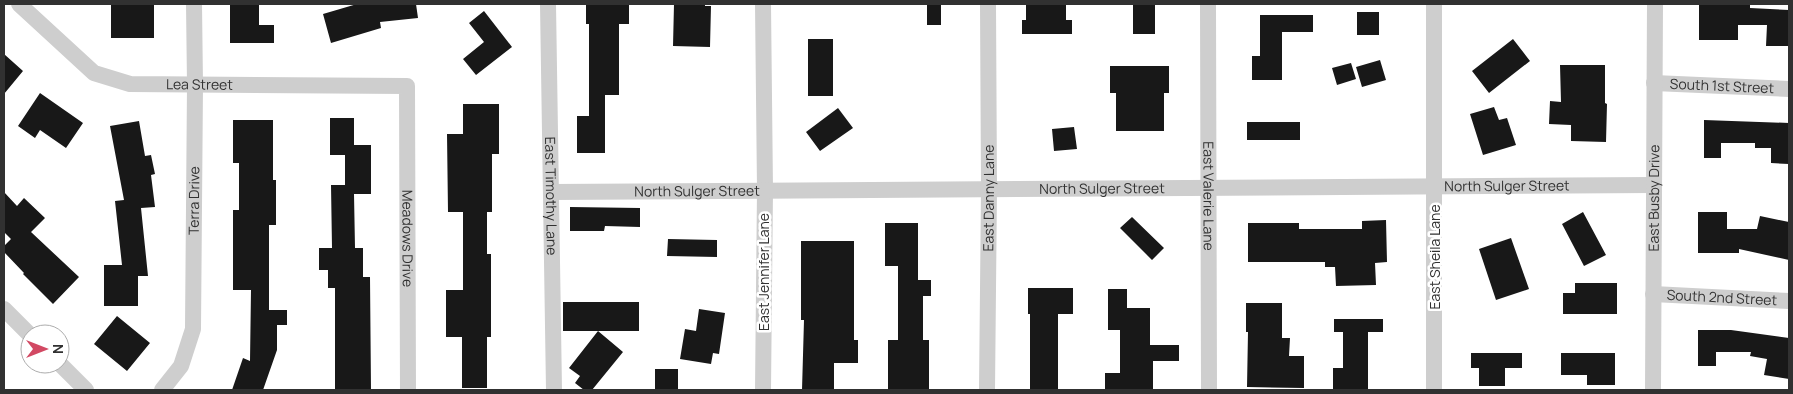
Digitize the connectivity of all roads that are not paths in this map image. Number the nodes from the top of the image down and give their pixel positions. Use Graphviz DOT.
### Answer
graph roads {
  1 [pos="20,4"];
  2 [pos="194,4"];
  3 [pos="548,4"];
  4 [pos="763,4"];
  5 [pos="988,4"];
  6 [pos="1208,4"];
  7 [pos="1434,4"];
  8 [pos="1654,4"];
  9 [pos="1654,83"];
  10 [pos="195,85"];
  11 [pos="407,86"];
  12 [pos="1789,89"];
  13 [pos="1654,185"];
  14 [pos="1436,186"];
  15 [pos="1208,187"];
  16 [pos="989,189"];
  17 [pos="764,190"];
  18 [pos="551,192"];
  19 [pos="1653,294"];
  20 [pos="1789,301"];
  21 [pos="4,309"];
  22 [pos="20,325"];
  23 [pos="70,374"];
  24 [pos="86,390"];
  25 [pos="162,390"];
  26 [pos="408,390"];
  27 [pos="554,390"];
  28 [pos="763,390"];
  29 [pos="987,390"];
  30 [pos="1209,390"];
  31 [pos="1434,390"];
  32 [pos="1653,390"];
  1 -- 10 [label="street, Lea Street"];
  2 -- 10 [label="street, Terra Drive"];
  3 -- 18 [label="street, East Timothy Lane"];
  4 -- 17 [label="street, East Jennifer Lane"];
  5 -- 16 [label="street, East Danny Lane"];
  6 -- 15 [label="street, East Valerie Lane"];
  7 -- 14 [label="street, East Sheila Lane"];
  8 -- 9 [label="street, East Busby Drive"];
  9 -- 12 [label="street, South 1st Street"];
  9 -- 13 [label="street, East Busby Drive"];
  10 -- 11 [label="street, Lea Street"];
  10 -- 25 [label="street, Terra Drive"];
  11 -- 26 [label="street, Meadows Drive"];
  13 -- 14 [label="street, North Sulger Street"];
  13 -- 19 [label="street, East Busby Drive"];
  14 -- 15 [label="street, North Sulger Street"];
  14 -- 31 [label="street, East Sheila Lane"];
  15 -- 16 [label="street, North Sulger Street"];
  15 -- 30 [label="street, East Valerie Lane"];
  16 -- 17 [label="street, North Sulger Street"];
  16 -- 29 [label="street, East Danny Lane"];
  17 -- 18 [label="street, North Sulger Street"];
  17 -- 28 [label="street, East Jennifer Lane"];
  18 -- 27 [label="street, East Timothy Lane"];
  19 -- 20 [label="street, South 2nd Street"];
  19 -- 32 [label="street, East Busby Drive"];
  21 -- 22 [label="street"];
  23 -- 24 [label="street"];
}
